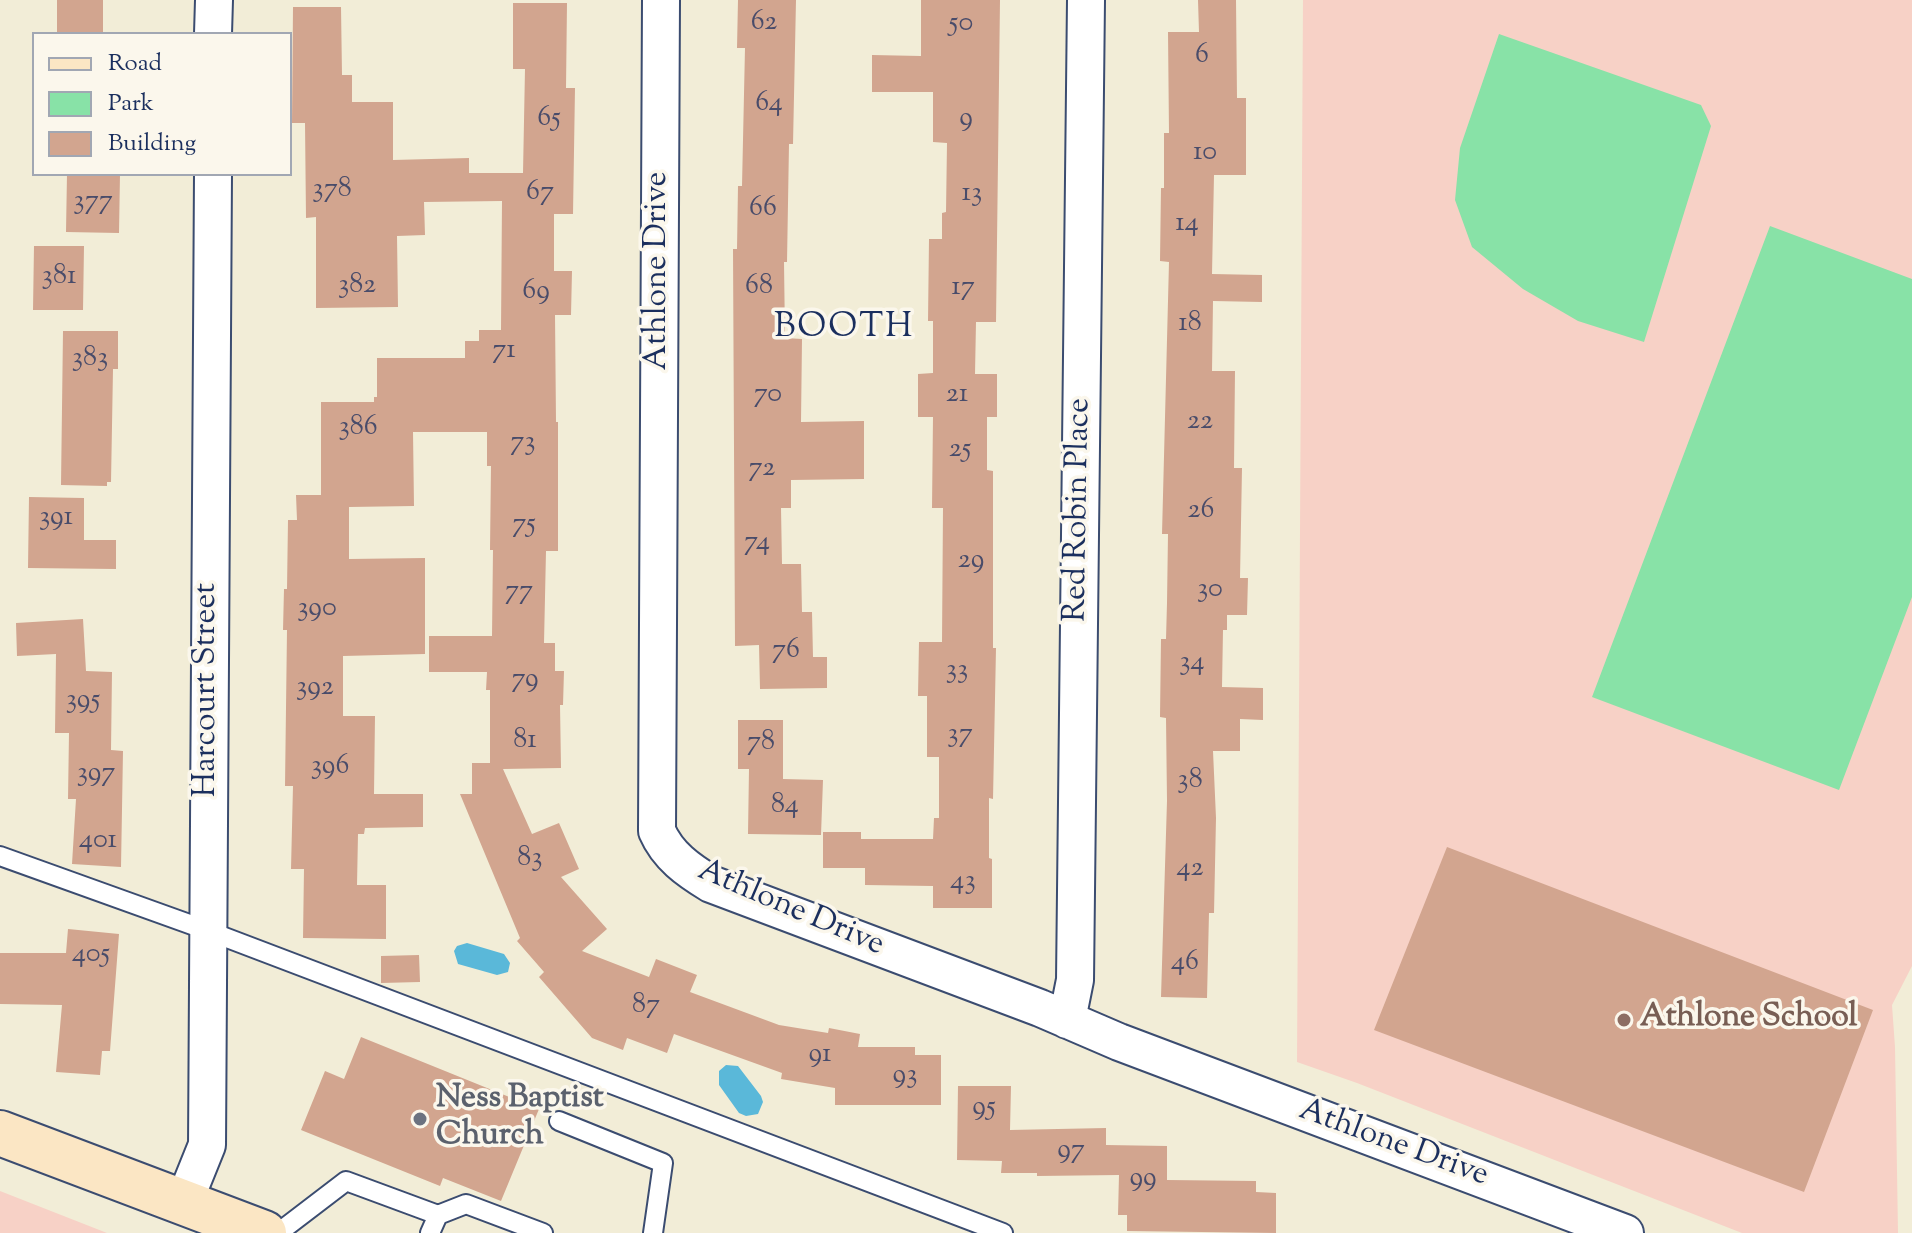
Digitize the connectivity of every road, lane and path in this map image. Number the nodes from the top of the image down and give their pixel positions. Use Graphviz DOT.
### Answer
graph roads {
  1 [pos="214,0"];
  2 [pos="661,0"];
  3 [pos="1086,0"];
  4 [pos="213,32"];
  5 [pos="213,176"];
  6 [pos="0,856"];
  7 [pos="208,931"];
  8 [pos="1067,1020"];
  9 [pos="559,1121"];
  10 [pos="0,1133"];
  11 [pos="184,1202"];
  12 [pos="438,1215"];
  13 [pos="1554,1220"];
  14 [pos="264,1233"];
  15 [pos="278,1233"];
  16 [pos="430,1233"];
  17 [pos="543,1233"];
  18 [pos="653,1233"];
  19 [pos="1003,1233"];
  20 [pos="1625,1233"];
  1 -- 4 [label="street"];
  2 -- 8 [label="street, Athlone Drive"];
  3 -- 8 [label="street, Red Robin Place"];
  5 -- 7 [label="street, Harcourt Street"];
  6 -- 7 [label="lane"];
  7 -- 11 [label="street, Harcourt Street"];
  7 -- 19 [label="lane"];
  8 -- 13 [label="street, Athlone Drive"];
  9 -- 18 [label="lane"];
  10 -- 11 [label="main road"];
  11 -- 14 [label="main road"];
  12 -- 15 [label="lane"];
  12 -- 16 [label="lane"];
  12 -- 17 [label="lane"];
  13 -- 20 [label="street, Athlone Drive"];
}
